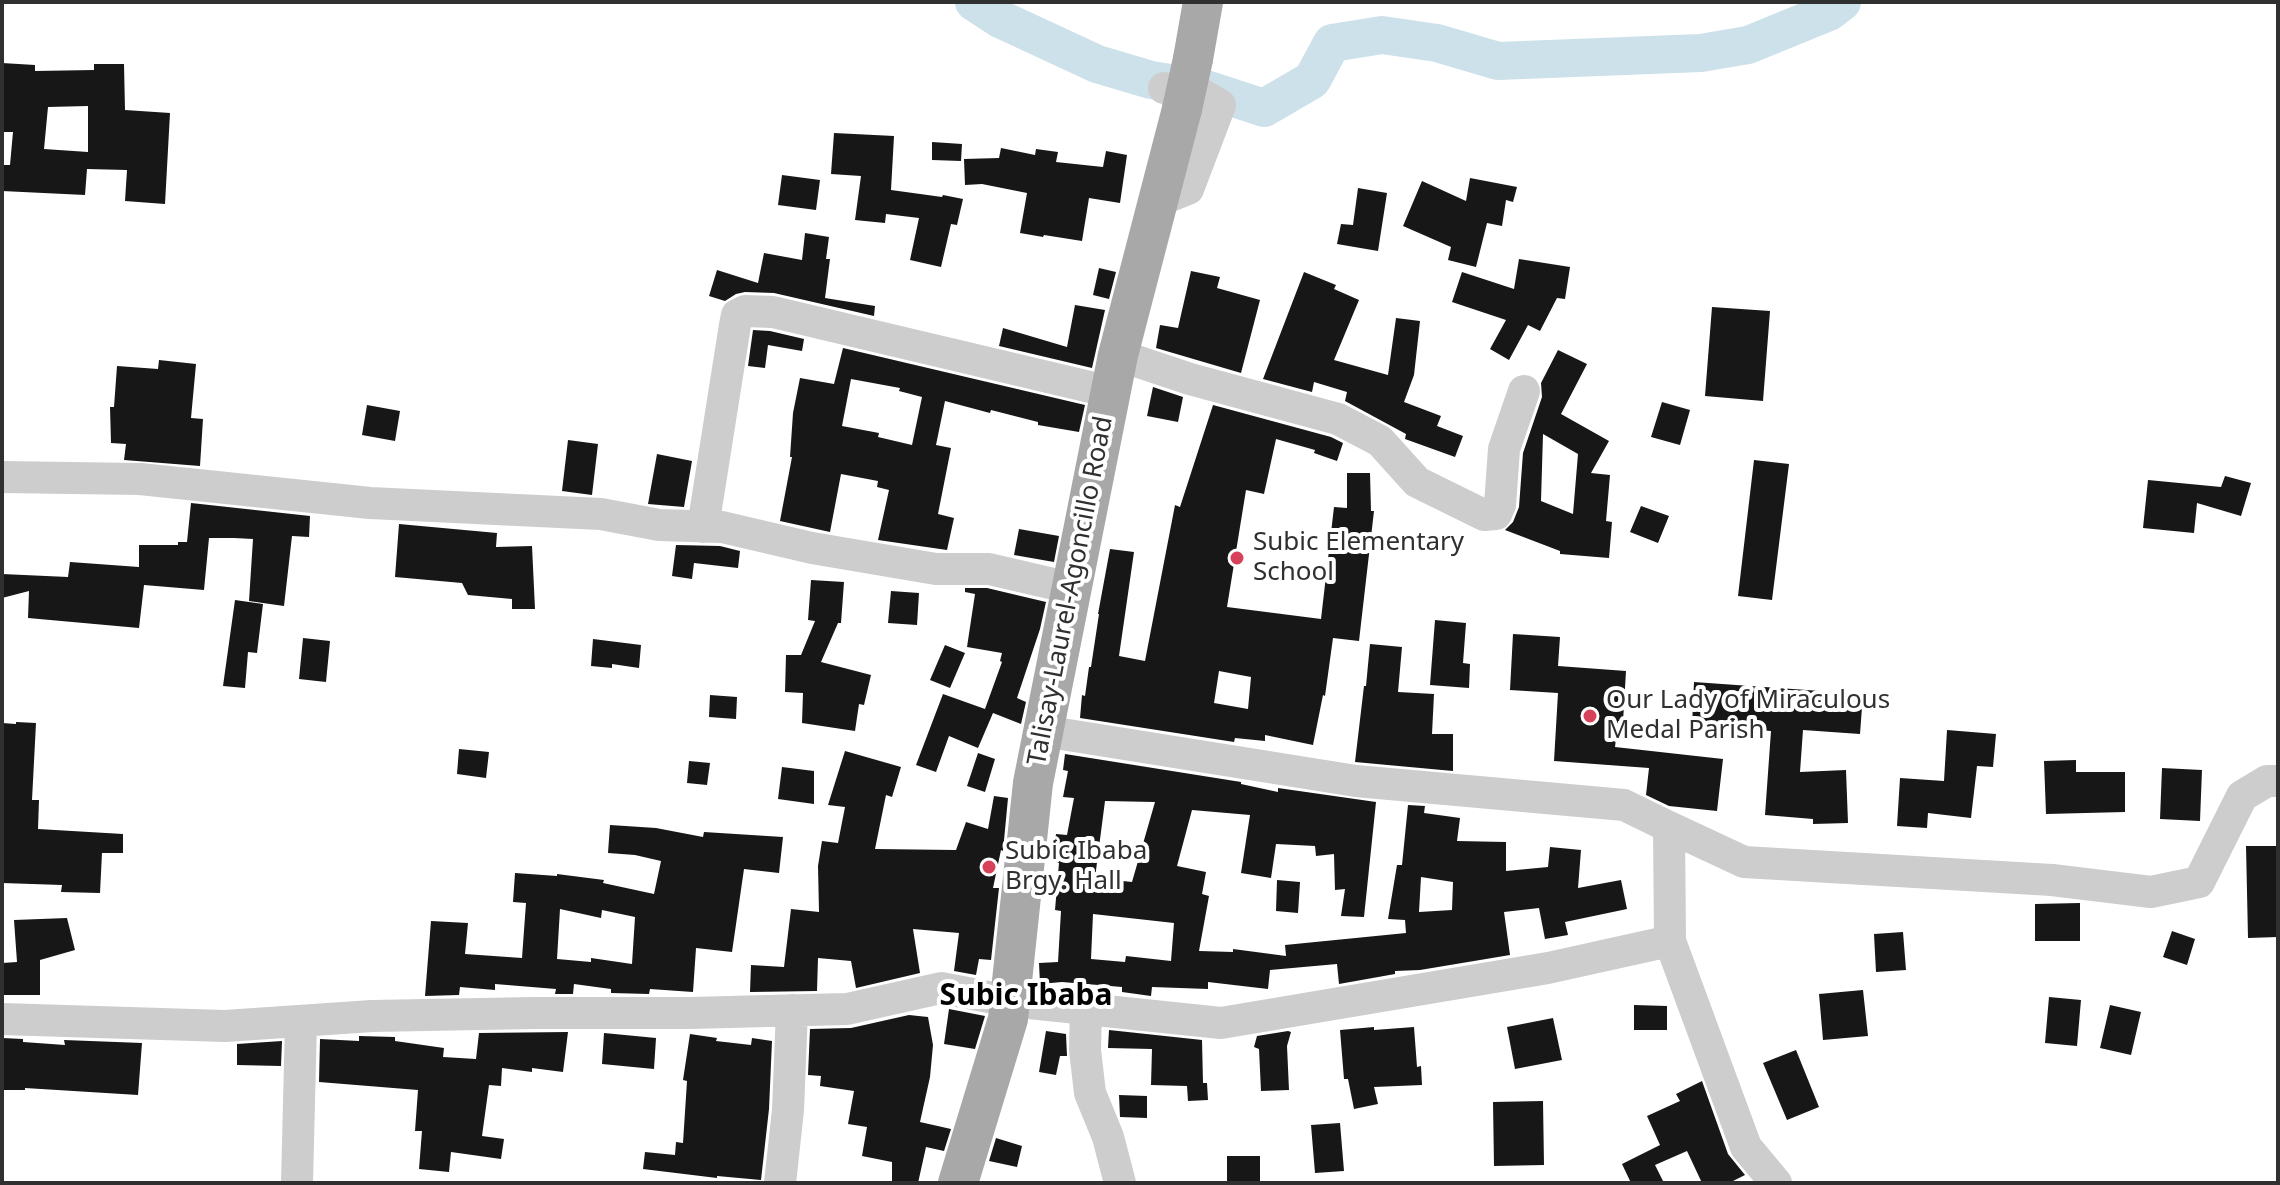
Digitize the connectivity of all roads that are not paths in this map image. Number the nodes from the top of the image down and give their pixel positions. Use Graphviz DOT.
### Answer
graph roads {
  1 [pos="1203,2"];
  2 [pos="1114,374"];
  3 [pos="1524,391"];
  4 [pos="2,477"];
  5 [pos="703,527"];
  6 [pos="1071,588"];
  7 [pos="1043,731"];
  8 [pos="2278,781"];
  9 [pos="1669,827"];
  10 [pos="1670,941"];
  11 [pos="1010,1001"];
  12 [pos="1086,1008"];
  13 [pos="792,1010"];
  14 [pos="2,1019"];
  15 [pos="301,1022"];
  16 [pos="297,1183"];
  17 [pos="780,1183"];
  18 [pos="958,1183"];
  19 [pos="1120,1183"];
  20 [pos="1776,1183"];
  1 -- 2 [label="main road, Talisay-Laurel-Agoncillo Road, bridge"];
  2 -- 3 [label="street"];
  2 -- 5 [label="street"];
  2 -- 6 [label="main road, Talisay-Laurel-Agoncillo Road"];
  4 -- 5 [label="street"];
  5 -- 6 [label="street"];
  6 -- 7 [label="main road, Talisay-Laurel-Agoncillo Road"];
  7 -- 9 [label="street"];
  7 -- 11 [label="main road, Talisay-Laurel-Agoncillo Road"];
  8 -- 9 [label="street"];
  9 -- 10 [label="street"];
  10 -- 12 [label="street"];
  10 -- 20 [label="street"];
  11 -- 12 [label="street"];
  11 -- 13 [label="street"];
  11 -- 18 [label="main road, Talisay-Laurel-Agoncillo Road"];
  12 -- 19 [label="street"];
  13 -- 15 [label="street"];
  13 -- 17 [label="street"];
  14 -- 15 [label="street"];
  15 -- 16 [label="street"];
}
